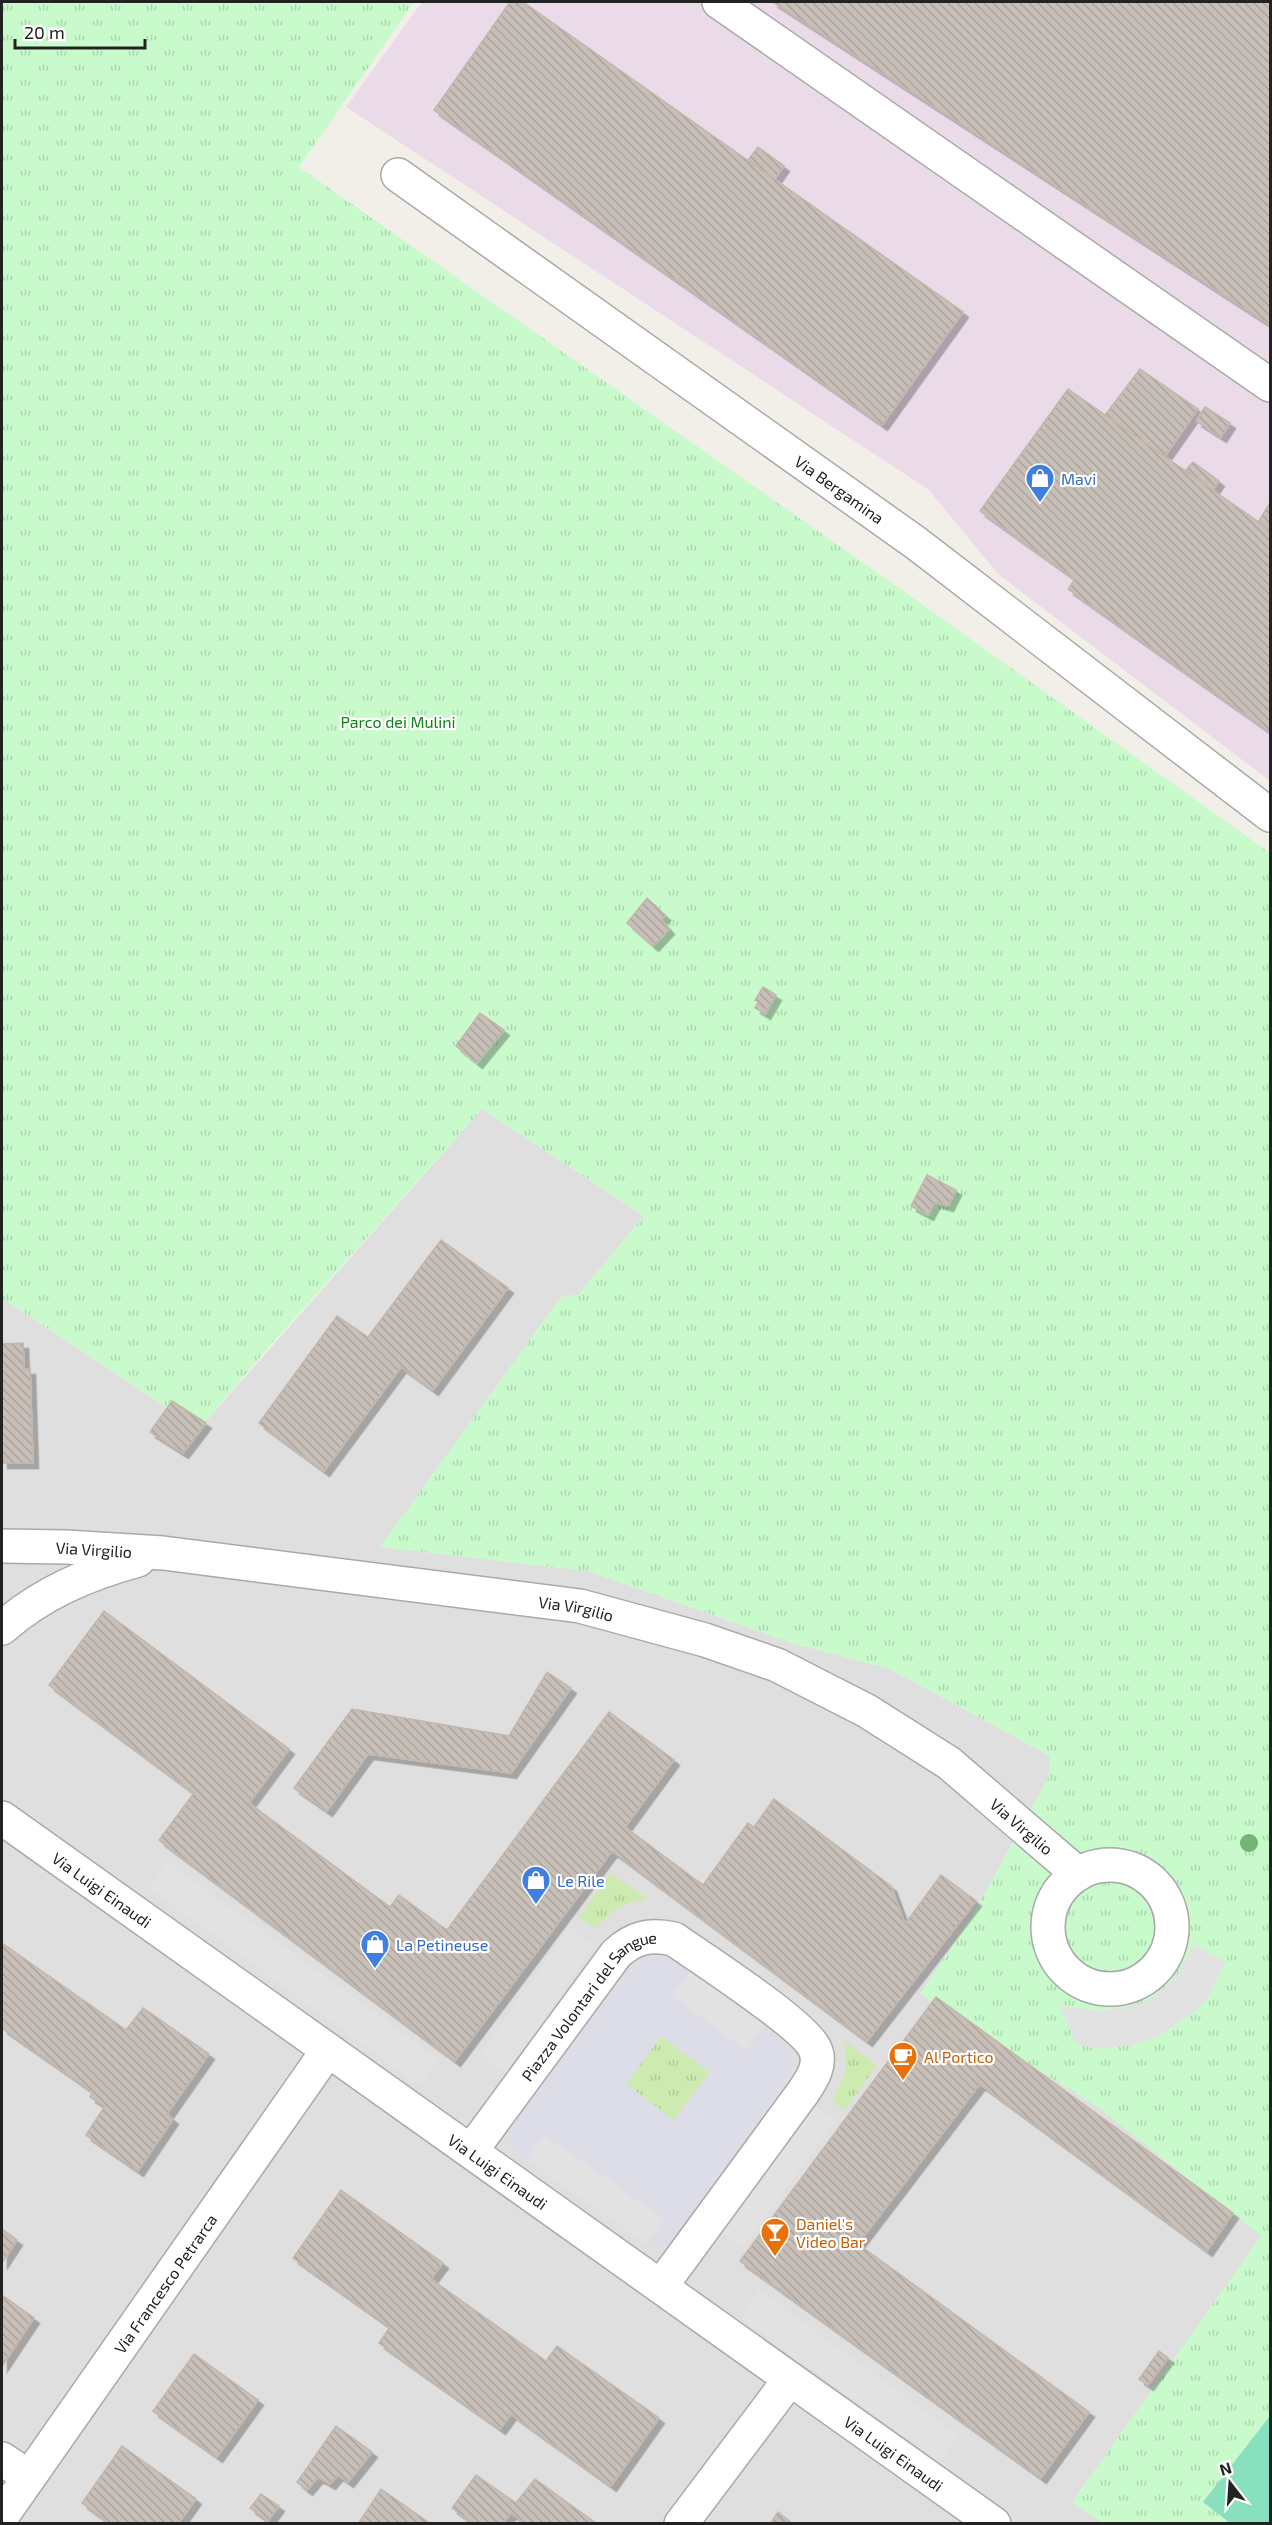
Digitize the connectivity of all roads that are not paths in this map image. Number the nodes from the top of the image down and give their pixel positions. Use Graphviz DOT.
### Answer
graph roads {
  1 [pos="719,2"];
  2 [pos="398,175"];
  3 [pos="1270,385"];
  4 [pos="1270,815"];
  5 [pos="2,1546"];
  6 [pos="163,1553"];
  7 [pos="2,1628"];
  8 [pos="2,1818"];
  9 [pos="1078,1874"];
  10 [pos="328,2050"];
  11 [pos="471,2151"];
  12 [pos="661,2286"];
  13 [pos="790,2379"];
  14 [pos="2,2459"];
  15 [pos="29,2477"];
  16 [pos="2,2516"];
  17 [pos="681,2523"];
  18 [pos="994,2523"];
  1 -- 3 [label="street"];
  2 -- 4 [label="street, Via Bergamina"];
  5 -- 6 [label="street, Via Virgilio"];
  6 -- 7 [label="street"];
  6 -- 9 [label="street, Via Virgilio"];
  8 -- 10 [label="street, Via Luigi Einaudi"];
  10 -- 11 [label="street, Via Luigi Einaudi"];
  10 -- 15 [label="street, Via Francesco Petrarca"];
  11 -- 12 [label="street, Via Luigi Einaudi"];
  11 -- 12 [label="street, Piazza Volontari del Sangue"];
  12 -- 13 [label="street, Via Luigi Einaudi"];
  13 -- 17 [label="street"];
  13 -- 18 [label="street, Via Luigi Einaudi"];
  14 -- 15 [label="street"];
  15 -- 16 [label="street, Via Francesco Petrarca"];
}
